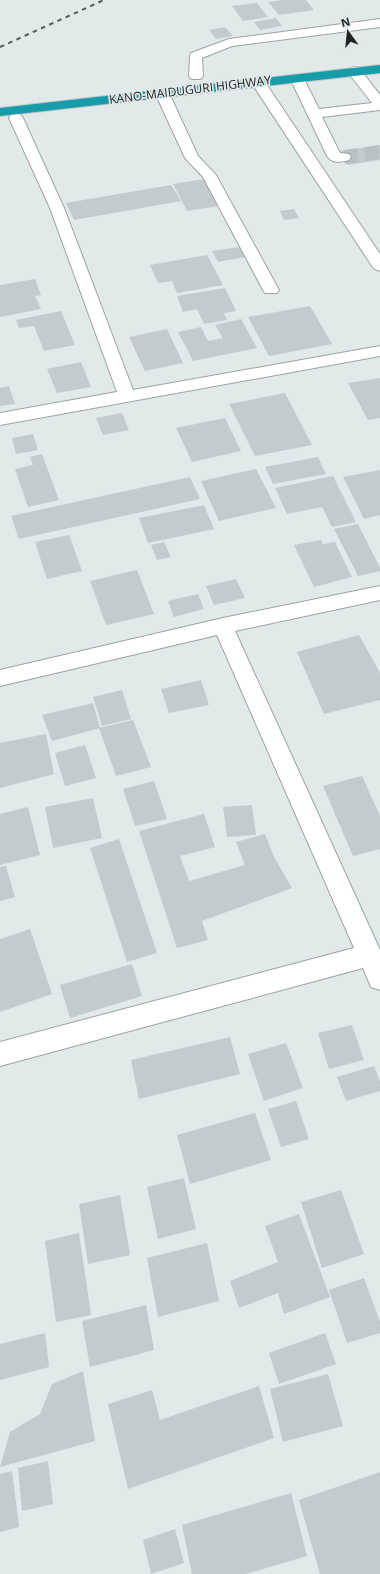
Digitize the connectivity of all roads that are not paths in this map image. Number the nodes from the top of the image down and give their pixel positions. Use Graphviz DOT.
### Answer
graph roads {
  1 [pos="380,23"];
  2 [pos="380,57"];
  3 [pos="280,67"];
  4 [pos="380,69"];
  5 [pos="354,71"];
  6 [pos="255,74"];
  7 [pos="211,75"];
  8 [pos="196,76"];
  9 [pos="180,78"];
  10 [pos="297,78"];
  11 [pos="163,94"];
  12 [pos="53,105"];
  13 [pos="380,105"];
  14 [pos="0,112"];
  15 [pos="314,114"];
  16 [pos="16,118"];
  17 [pos="0,124"];
  18 [pos="344,157"];
  19 [pos="380,266"];
  20 [pos="271,290"];
  21 [pos="380,351"];
  22 [pos="127,396"];
  23 [pos="0,419"];
  24 [pos="380,593"];
  25 [pos="223,626"];
  26 [pos="0,678"];
  27 [pos="370,955"];
  28 [pos="380,979"];
  29 [pos="0,1054"];
  1 -- 8 [label="street"];
  2 -- 3 [label="highway, KANO-MAIDUGURI HIGHWAY"];
  4 -- 5 [label="highway, KANO-MAIDUGURI HIGHWAY"];
  5 -- 10 [label="highway, KANO-MAIDUGURI HIGHWAY"];
  5 -- 13 [label="street"];
  6 -- 10 [label="highway, KANO-MAIDUGURI HIGHWAY"];
  6 -- 11 [label="highway, KANO-MAIDUGURI HIGHWAY"];
  6 -- 19 [label="street"];
  7 -- 8 [label="highway, KANO-MAIDUGURI HIGHWAY"];
  8 -- 9 [label="highway, KANO-MAIDUGURI HIGHWAY"];
  10 -- 15 [label="street"];
  11 -- 12 [label="highway, KANO-MAIDUGURI HIGHWAY"];
  11 -- 20 [label="street"];
  12 -- 14 [label="highway, KANO-MAIDUGURI HIGHWAY"];
  12 -- 16 [label="street"];
  13 -- 15 [label="street"];
  15 -- 18 [label="street"];
  16 -- 17 [label="street"];
  16 -- 22 [label="street"];
  21 -- 22 [label="street"];
  22 -- 23 [label="street"];
  24 -- 25 [label="street"];
  25 -- 26 [label="street"];
  25 -- 27 [label="street"];
  27 -- 28 [label="street"];
  27 -- 29 [label="street"];
}
